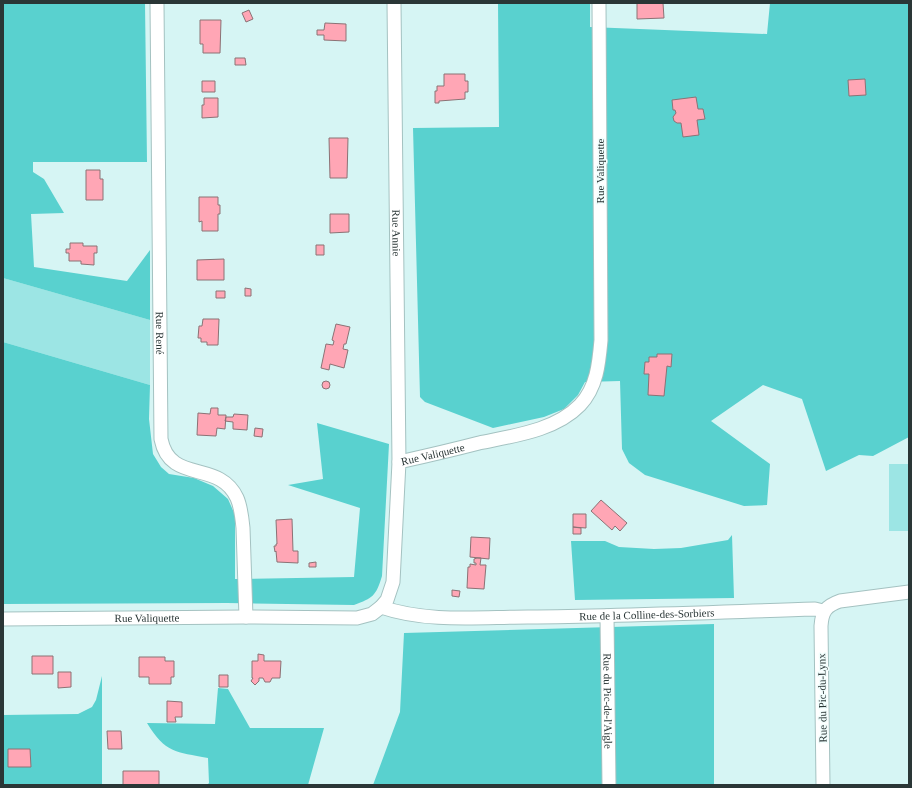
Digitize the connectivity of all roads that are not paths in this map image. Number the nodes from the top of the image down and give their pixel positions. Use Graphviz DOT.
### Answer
graph roads {
  1 [pos="158,3"];
  2 [pos="394,3"];
  3 [pos="599,3"];
  4 [pos="399,462"];
  5 [pos="909,592"];
  6 [pos="381,607"];
  7 [pos="823,611"];
  8 [pos="607,616"];
  9 [pos="246,617"];
  10 [pos="3,619"];
  11 [pos="609,785"];
  12 [pos="823,785"];
  1 -- 9 [label="street, Rue René"];
  2 -- 4 [label="street, Rue Annie"];
  3 -- 4 [label="street, Rue Valiquette"];
  4 -- 6 [label="street, Rue Valiquette"];
  5 -- 7 [label="street"];
  6 -- 8 [label="street, Rue de la Colline-des-Sorbiers"];
  6 -- 9 [label="street, Rue Valiquette"];
  7 -- 8 [label="street, Rue de la Colline-des-Sorbiers"];
  7 -- 12 [label="street, Rue du Pic-du-Lynx"];
  8 -- 11 [label="street, Rue du Pic-de-l'Aigle"];
  9 -- 10 [label="street, Rue Valiquette"];
}
